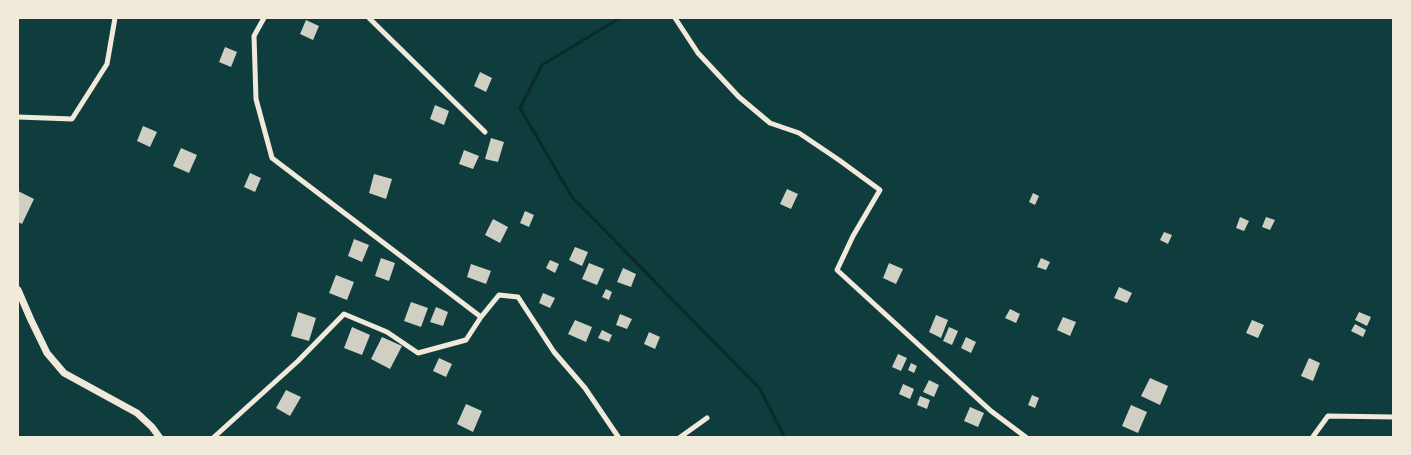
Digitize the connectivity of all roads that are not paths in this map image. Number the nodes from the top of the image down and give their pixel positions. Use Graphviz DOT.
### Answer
graph roads {
  1 [pos="116,18"];
  2 [pos="264,18"];
  3 [pos="369,18"];
  4 [pos="675,18"];
  5 [pos="18,116"];
  6 [pos="485,132"];
  7 [pos="18,294"];
  8 [pos="481,317"];
  9 [pos="1394,417"];
  10 [pos="707,418"];
  11 [pos="160,438"];
  12 [pos="212,438"];
  13 [pos="619,438"];
  14 [pos="679,438"];
  15 [pos="1027,438"];
  16 [pos="1312,438"];
  1 -- 5 [label="street"];
  2 -- 8 [label="street"];
  3 -- 6 [label="street"];
  4 -- 15 [label="street"];
  7 -- 11 [label="street"];
  8 -- 12 [label="street"];
  8 -- 13 [label="street"];
  9 -- 16 [label="street"];
  10 -- 14 [label="street"];
}
